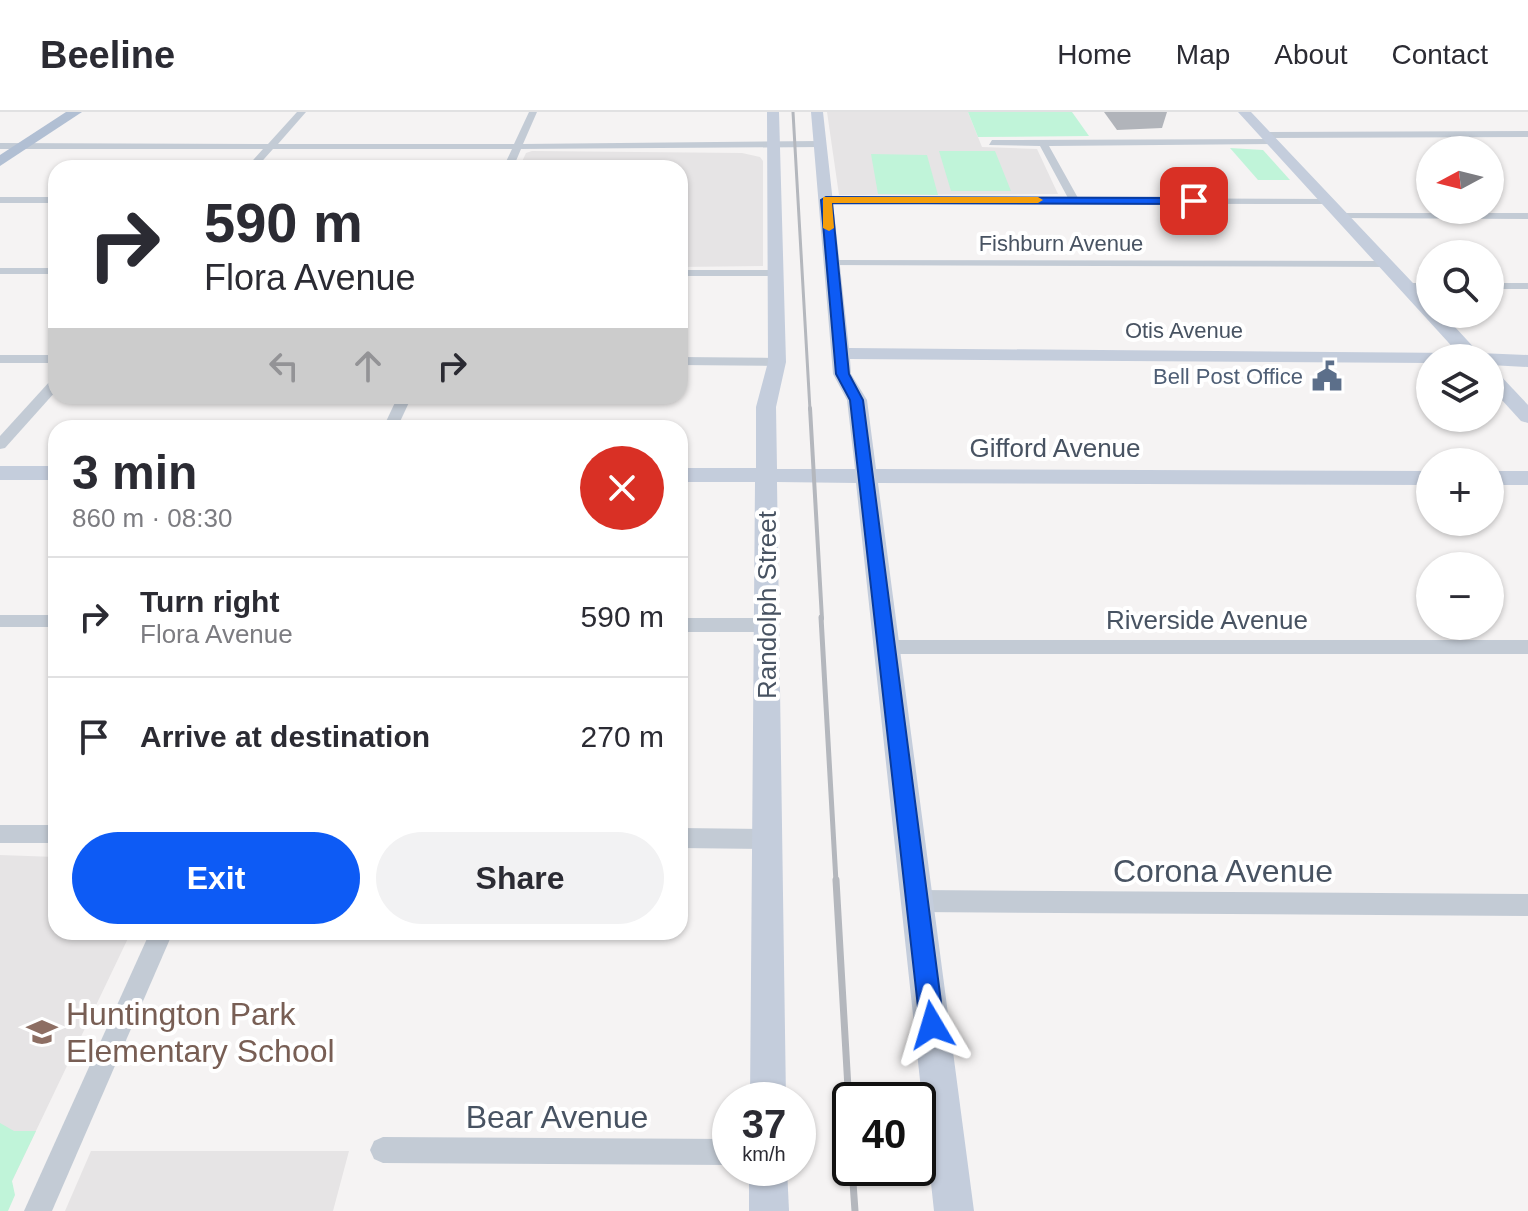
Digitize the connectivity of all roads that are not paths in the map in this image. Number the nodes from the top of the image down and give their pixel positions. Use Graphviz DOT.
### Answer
graph roads {
  1 [pos="61,112"];
  2 [pos="75,112"];
  3 [pos="302,112"];
  4 [pos="533,112"];
  5 [pos="773,112"];
  6 [pos="817,112"];
  7 [pos="1244,112"];
  8 [pos="1528,134"];
  9 [pos="1269,138"];
  10 [pos="992,143"];
  11 [pos="1043,143"];
  12 [pos="820,144"];
  13 [pos="0,146"];
  14 [pos="22,146"];
  15 [pos="270,147"];
  16 [pos="518,147"];
  17 [pos="775,147"];
  18 [pos="258,160"];
  19 [pos="512,160"];
  20 [pos="0,162"];
  21 [pos="0,200"];
  22 [pos="48,200"];
  23 [pos="826,200"];
  24 [pos="1074,200"];
  25 [pos="1328,202"];
  26 [pos="1341,216"];
  27 [pos="1528,216"];
  28 [pos="831,263"];
  29 [pos="1387,264"];
  30 [pos="0,271"];
  31 [pos="48,271"];
  32 [pos="688,273"];
  33 [pos="775,273"];
  34 [pos="1407,286"];
  35 [pos="1416,286"];
  36 [pos="1504,286"];
  37 [pos="1528,286"];
  38 [pos="1416,295"];
  39 [pos="1446,328"];
  40 [pos="1460,344"];
  41 [pos="840,353"];
  42 [pos="1416,357"];
  43 [pos="0,359"];
  44 [pos="48,359"];
  45 [pos="1504,359"];
  46 [pos="688,361"];
  47 [pos="1528,361"];
  48 [pos="777,362"];
  49 [pos="1504,376"];
  50 [pos="1528,376"];
  51 [pos="1504,391"];
  52 [pos="48,392"];
  53 [pos="1528,417"];
  54 [pos="0,445"];
  55 [pos="0,473"];
  56 [pos="48,473"];
  57 [pos="688,475"];
  58 [pos="767,475"];
  59 [pos="866,475"];
  60 [pos="1416,478"];
  61 [pos="1504,478"];
  62 [pos="1528,478"];
  63 [pos="0,621"];
  64 [pos="48,621"];
  65 [pos="688,625"];
  66 [pos="767,625"];
  67 [pos="886,647"];
  68 [pos="1528,647"];
  69 [pos="0,834"];
  70 [pos="48,834"];
  71 [pos="688,838"];
  72 [pos="766,839"];
  73 [pos="917,901"];
  74 [pos="1528,905"];
  75 [pos="158,940"];
  76 [pos="768,1082"];
  77 [pos="383,1150"];
  78 [pos="712,1152"];
  79 [pos="768,1186"];
  80 [pos="38,1211"];
  81 [pos="769,1211"];
  82 [pos="954,1211"];
  1 -- 14 [label="main road"];
  2 -- 14 [label="main road"];
  3 -- 15 [label="street"];
  4 -- 16 [label="street"];
  5 -- 17 [label="street, Randolph Street"];
  6 -- 12 [label="street"];
  7 -- 9 [label="street"];
  8 -- 9 [label="street"];
  9 -- 11 [label="street"];
  9 -- 25 [label="street"];
  10 -- 11 [label="street"];
  11 -- 24 [label="street"];
  12 -- 17 [label="street"];
  12 -- 23 [label="street"];
  13 -- 14 [label="street"];
  14 -- 15 [label="street"];
  14 -- 20 [label="main road"];
  15 -- 16 [label="street"];
  15 -- 18 [label="street"];
  16 -- 17 [label="street"];
  16 -- 19 [label="street"];
  17 -- 33 [label="street, Randolph Street"];
  21 -- 22 [label="street"];
  23 -- 24 [label="street"];
  23 -- 28 [label="street"];
  24 -- 25 [label="street"];
  25 -- 26 [label="street"];
  26 -- 27 [label="street"];
  26 -- 29 [label="street"];
  28 -- 29 [label="street, Fishburn Avenue"];
  28 -- 41 [label="street"];
  29 -- 34 [label="street"];
  30 -- 31 [label="street"];
  32 -- 33 [label="street"];
  33 -- 48 [label="street, Randolph Street"];
  34 -- 35 [label="street"];
  34 -- 38 [label="street"];
  36 -- 37 [label="street"];
  39 -- 40 [label="street"];
  41 -- 42 [label="street, Otis Avenue"];
  41 -- 59 [label="street"];
  43 -- 44 [label="street"];
  45 -- 47 [label="street, Otis Avenue"];
  46 -- 48 [label="street"];
  48 -- 58 [label="street, Randolph Street"];
  49 -- 50 [label="street"];
  51 -- 53 [label="street"];
  52 -- 54 [label="street"];
  55 -- 56 [label="street"];
  57 -- 58 [label="street, Gifford Avenue"];
  58 -- 59 [label="street, Gifford Avenue"];
  58 -- 66 [label="street, Randolph Street"];
  59 -- 60 [label="street, Gifford Avenue"];
  59 -- 67 [label="street"];
  61 -- 62 [label="street"];
  63 -- 64 [label="street"];
  65 -- 66 [label="street"];
  66 -- 72 [label="street, Randolph Street"];
  67 -- 68 [label="street, Riverside Avenue"];
  67 -- 73 [label="street"];
  69 -- 70 [label="street"];
  71 -- 72 [label="street"];
  72 -- 76 [label="street, Randolph Street"];
  73 -- 74 [label="street, Corona Avenue"];
  73 -- 82 [label="street"];
  75 -- 80 [label="street"];
  77 -- 78 [label="street, Bear Avenue"];
  79 -- 81 [label="street"];
}
